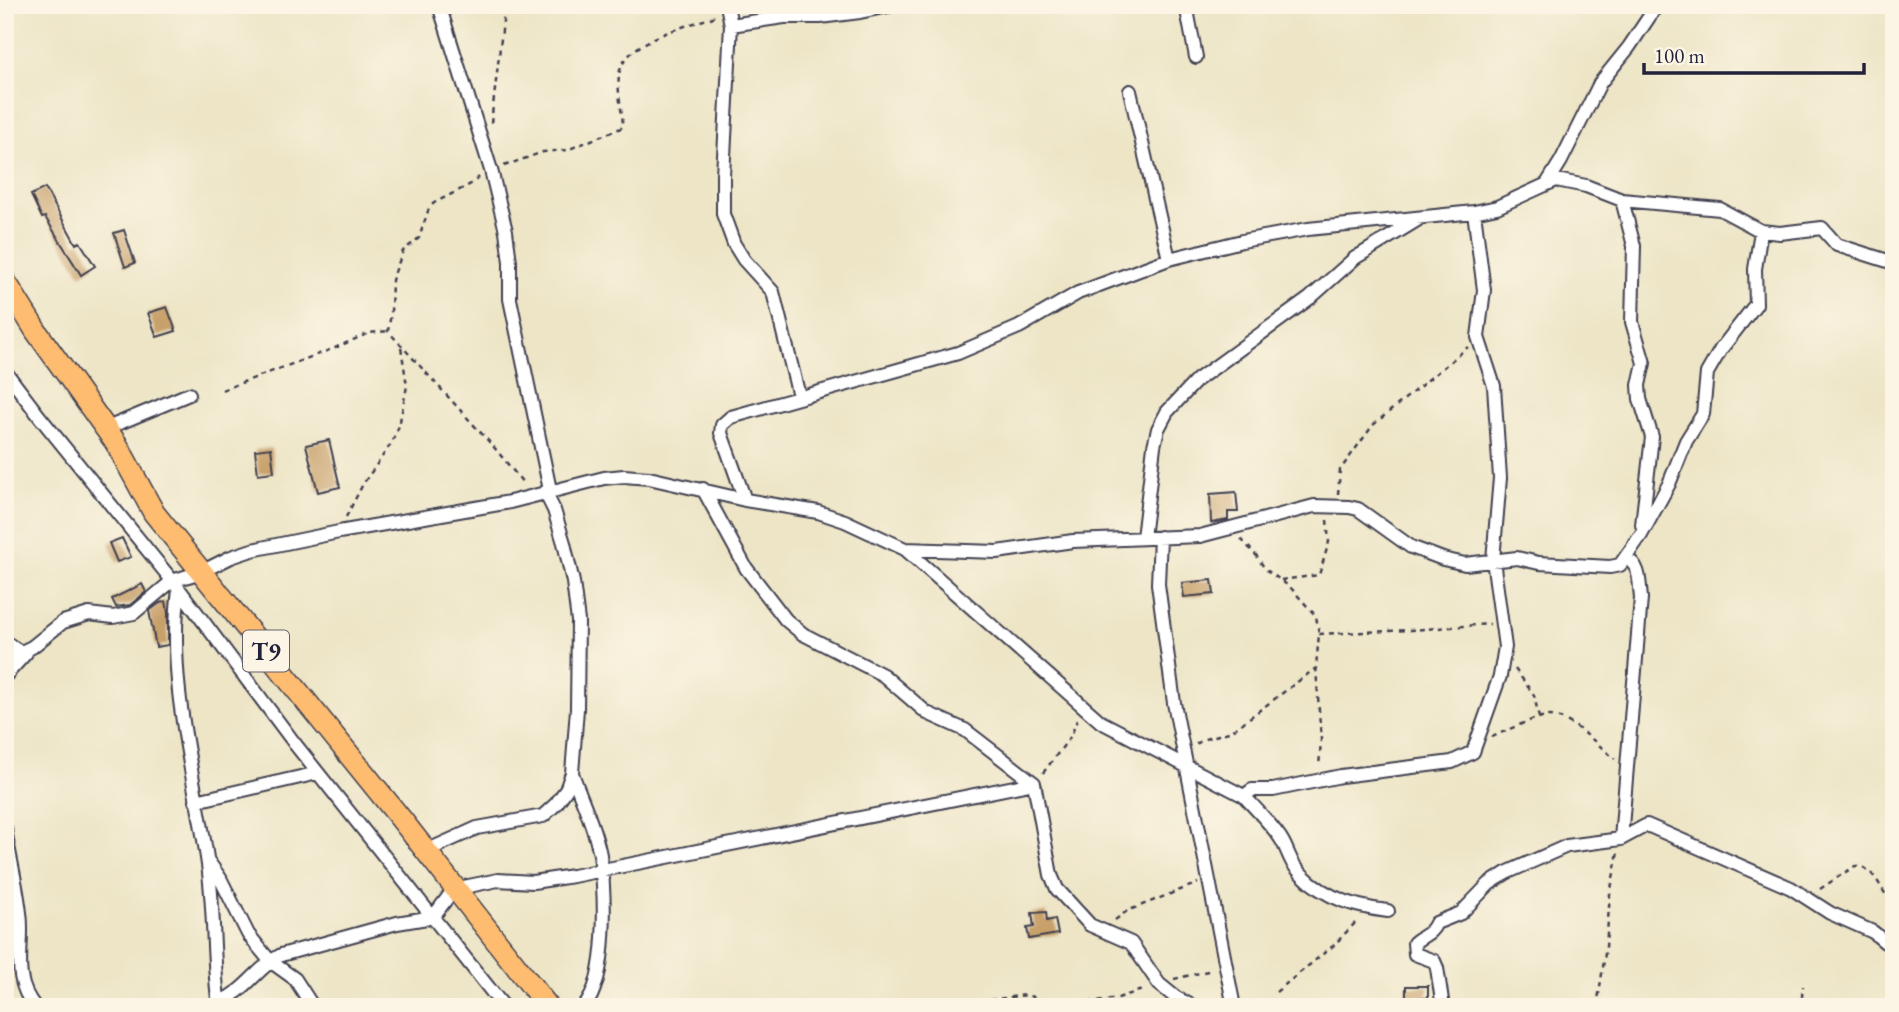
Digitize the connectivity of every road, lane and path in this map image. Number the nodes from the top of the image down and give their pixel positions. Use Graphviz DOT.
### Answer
graph roads {
  1 [pos="439,5"];
  2 [pos="505,5"];
  3 [pos="893,5"];
  4 [pos="1186,5"];
  5 [pos="1657,5"];
  6 [pos="729,14"];
  7 [pos="1196,57"];
  8 [pos="1130,91"];
  9 [pos="481,143"];
  10 [pos="485,172"];
  11 [pos="1548,182"];
  12 [pos="1622,200"];
  13 [pos="1474,212"];
  14 [pos="1421,218"];
  15 [pos="1761,231"];
  16 [pos="1169,259"];
  17 [pos="1894,263"];
  18 [pos="5,281"];
  19 [pos="388,331"];
  20 [pos="1478,337"];
  21 [pos="401,348"];
  22 [pos="5,371"];
  23 [pos="222,390"];
  24 [pos="189,394"];
  25 [pos="799,396"];
  26 [pos="105,429"];
  27 [pos="703,489"];
  28 [pos="543,493"];
  29 [pos="745,500"];
  30 [pos="1324,507"];
  31 [pos="1338,507"];
  32 [pos="1230,529"];
  33 [pos="339,532"];
  34 [pos="1641,535"];
  35 [pos="1160,537"];
  36 [pos="1143,538"];
  37 [pos="905,549"];
  38 [pos="1625,558"];
  39 [pos="1493,560"];
  40 [pos="201,572"];
  41 [pos="1281,580"];
  42 [pos="175,585"];
  43 [pos="1502,623"];
  44 [pos="1319,634"];
  45 [pos="5,642"];
  46 [pos="1505,647"];
  47 [pos="27,650"];
  48 [pos="5,660"];
  49 [pos="1316,667"];
  50 [pos="5,676"];
  51 [pos="1083,708"];
  52 [pos="1539,718"];
  53 [pos="1183,749"];
  54 [pos="1472,752"];
  55 [pos="1187,766"];
  56 [pos="1627,769"];
  57 [pos="318,773"];
  58 [pos="572,773"];
  59 [pos="1319,780"];
  60 [pos="1034,783"];
  61 [pos="1244,796"];
  62 [pos="196,801"];
  63 [pos="5,828"];
  64 [pos="1621,839"];
  65 [pos="426,851"];
  66 [pos="208,860"];
  67 [pos="601,870"];
  68 [pos="1207,879"];
  69 [pos="454,889"];
  70 [pos="1808,897"];
  71 [pos="1889,900"];
  72 [pos="1368,909"];
  73 [pos="1388,911"];
  74 [pos="433,917"];
  75 [pos="1101,931"];
  76 [pos="1894,943"];
  77 [pos="270,961"];
  78 [pos="1225,968"];
  79 [pos="1159,984"];
  80 [pos="1803,986"];
  81 [pos="1276,992"];
  82 [pos="218,1005"];
  83 [pos="35,1007"];
  84 [pos="313,1007"];
  85 [pos="504,1007"];
  86 [pos="548,1007"];
  87 [pos="584,1007"];
  88 [pos="961,1007"];
  89 [pos="1194,1007"];
  90 [pos="1234,1007"];
  91 [pos="1443,1007"];
  92 [pos="1597,1007"];
  93 [pos="1801,1007"];
  1 -- 9 [label="street"];
  2 -- 9 [label="path"];
  3 -- 6 [label="street"];
  4 -- 7 [label="street"];
  5 -- 11 [label="street"];
  6 -- 10 [label="path"];
  6 -- 25 [label="street"];
  8 -- 16 [label="street"];
  9 -- 10 [label="street"];
  10 -- 19 [label="path"];
  10 -- 28 [label="street"];
  11 -- 12 [label="street"];
  11 -- 13 [label="street"];
  12 -- 15 [label="street"];
  12 -- 34 [label="street"];
  13 -- 14 [label="street"];
  13 -- 20 [label="street"];
  14 -- 16 [label="street"];
  14 -- 36 [label="street"];
  15 -- 17 [label="street"];
  15 -- 34 [label="street"];
  16 -- 25 [label="street"];
  18 -- 26 [label="highway, T9"];
  19 -- 21 [label="path"];
  19 -- 23 [label="path"];
  20 -- 31 [label="path"];
  20 -- 39 [label="street"];
  21 -- 28 [label="path"];
  21 -- 33 [label="path"];
  22 -- 42 [label="street"];
  24 -- 26 [label="street"];
  25 -- 29 [label="street"];
  26 -- 40 [label="highway, T9"];
  27 -- 28 [label="street"];
  27 -- 29 [label="street"];
  27 -- 60 [label="street"];
  28 -- 33 [label="street"];
  28 -- 58 [label="street"];
  29 -- 37 [label="street"];
  30 -- 31 [label="street"];
  30 -- 32 [label="street"];
  30 -- 41 [label="path"];
  31 -- 39 [label="street"];
  32 -- 35 [label="street"];
  32 -- 41 [label="path"];
  33 -- 40 [label="street"];
  34 -- 38 [label="street"];
  35 -- 36 [label="street"];
  35 -- 53 [label="street"];
  36 -- 37 [label="street"];
  37 -- 51 [label="street"];
  38 -- 39 [label="street"];
  38 -- 56 [label="street"];
  39 -- 43 [label="street"];
  40 -- 42 [label="street"];
  40 -- 65 [label="highway, T9"];
  41 -- 44 [label="path"];
  42 -- 47 [label="street"];
  42 -- 57 [label="street"];
  42 -- 62 [label="street"];
  43 -- 44 [label="path"];
  43 -- 46 [label="street"];
  44 -- 49 [label="path"];
  45 -- 47 [label="street"];
  46 -- 52 [label="path"];
  46 -- 54 [label="street"];
  47 -- 48 [label="street"];
  47 -- 50 [label="street"];
  49 -- 53 [label="path"];
  49 -- 59 [label="path"];
  51 -- 55 [label="street"];
  51 -- 60 [label="path"];
  52 -- 54 [label="path"];
  52 -- 56 [label="path"];
  53 -- 55 [label="street"];
  54 -- 59 [label="street"];
  55 -- 61 [label="street"];
  55 -- 68 [label="street"];
  56 -- 64 [label="street"];
  57 -- 62 [label="street"];
  57 -- 74 [label="street"];
  58 -- 65 [label="street"];
  58 -- 67 [label="street"];
  59 -- 61 [label="street"];
  60 -- 67 [label="street"];
  60 -- 75 [label="street"];
  61 -- 72 [label="street"];
  62 -- 66 [label="street"];
  63 -- 83 [label="street"];
  64 -- 70 [label="street"];
  64 -- 91 [label="street"];
  64 -- 92 [label="path"];
  65 -- 69 [label="highway, T9"];
  66 -- 77 [label="street"];
  66 -- 82 [label="street"];
  67 -- 69 [label="street"];
  67 -- 87 [label="street"];
  68 -- 75 [label="path"];
  68 -- 78 [label="street"];
  69 -- 74 [label="street"];
  69 -- 86 [label="highway, T9"];
  70 -- 71 [label="path"];
  70 -- 76 [label="street"];
  72 -- 73 [label="street"];
  72 -- 81 [label="path"];
  74 -- 77 [label="street"];
  74 -- 85 [label="street"];
  75 -- 79 [label="street"];
  77 -- 82 [label="street"];
  77 -- 84 [label="street"];
  78 -- 79 [label="path"];
  78 -- 90 [label="street"];
  79 -- 88 [label="path"];
  79 -- 89 [label="street"];
  80 -- 93 [label="path"];
}
